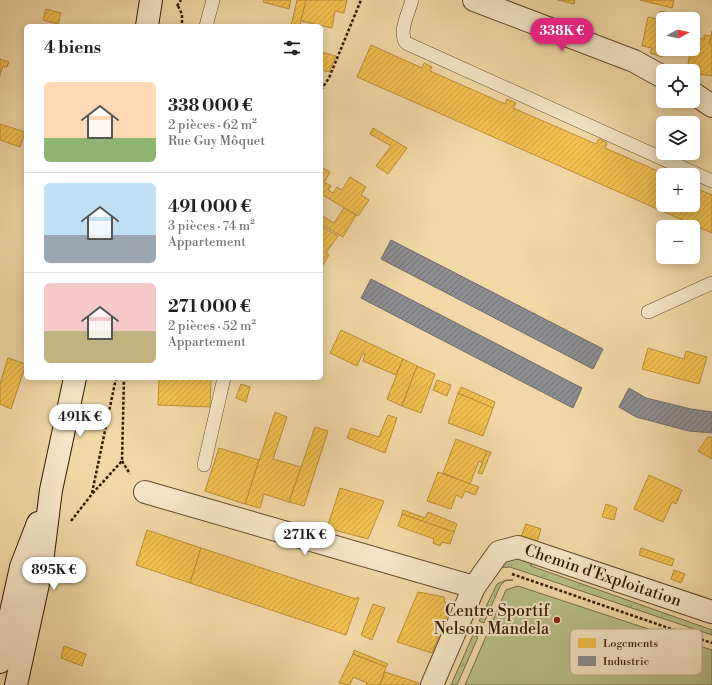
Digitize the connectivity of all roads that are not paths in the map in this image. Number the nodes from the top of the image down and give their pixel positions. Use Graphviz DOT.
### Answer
graph roads {
  1 [pos="212,0"];
  2 [pos="412,0"];
  3 [pos="474,0"];
  4 [pos="161,3"];
  5 [pos="147,24"];
  6 [pos="206,24"];
  7 [pos="656,73"];
  8 [pos="700,98"];
  9 [pos="712,106"];
  10 [pos="712,181"];
  11 [pos="712,283"];
  12 [pos="648,312"];
  13 [pos="75,380"];
  14 [pos="224,380"];
  15 [pos="204,465"];
  16 [pos="51,490"];
  17 [pos="145,492"];
  18 [pos="474,587"];
  19 [pos="712,612"];
  20 [pos="0,662"];
  21 [pos="16,685"];
  22 [pos="432,685"];
  1 -- 6 [label="lane"];
  2 -- 10 [label="lane"];
  3 -- 7 [label="street"];
  4 -- 5 [label="street"];
  8 -- 9 [label="street"];
  11 -- 12 [label="lane"];
  13 -- 16 [label="street"];
  14 -- 15 [label="lane"];
  16 -- 20 [label="street"];
  16 -- 21 [label="street"];
  17 -- 18 [label="street"];
  18 -- 19 [label="street, Chemin d'Exploitation"];
  18 -- 22 [label="street, Chemin d'Exploitation"];
}
